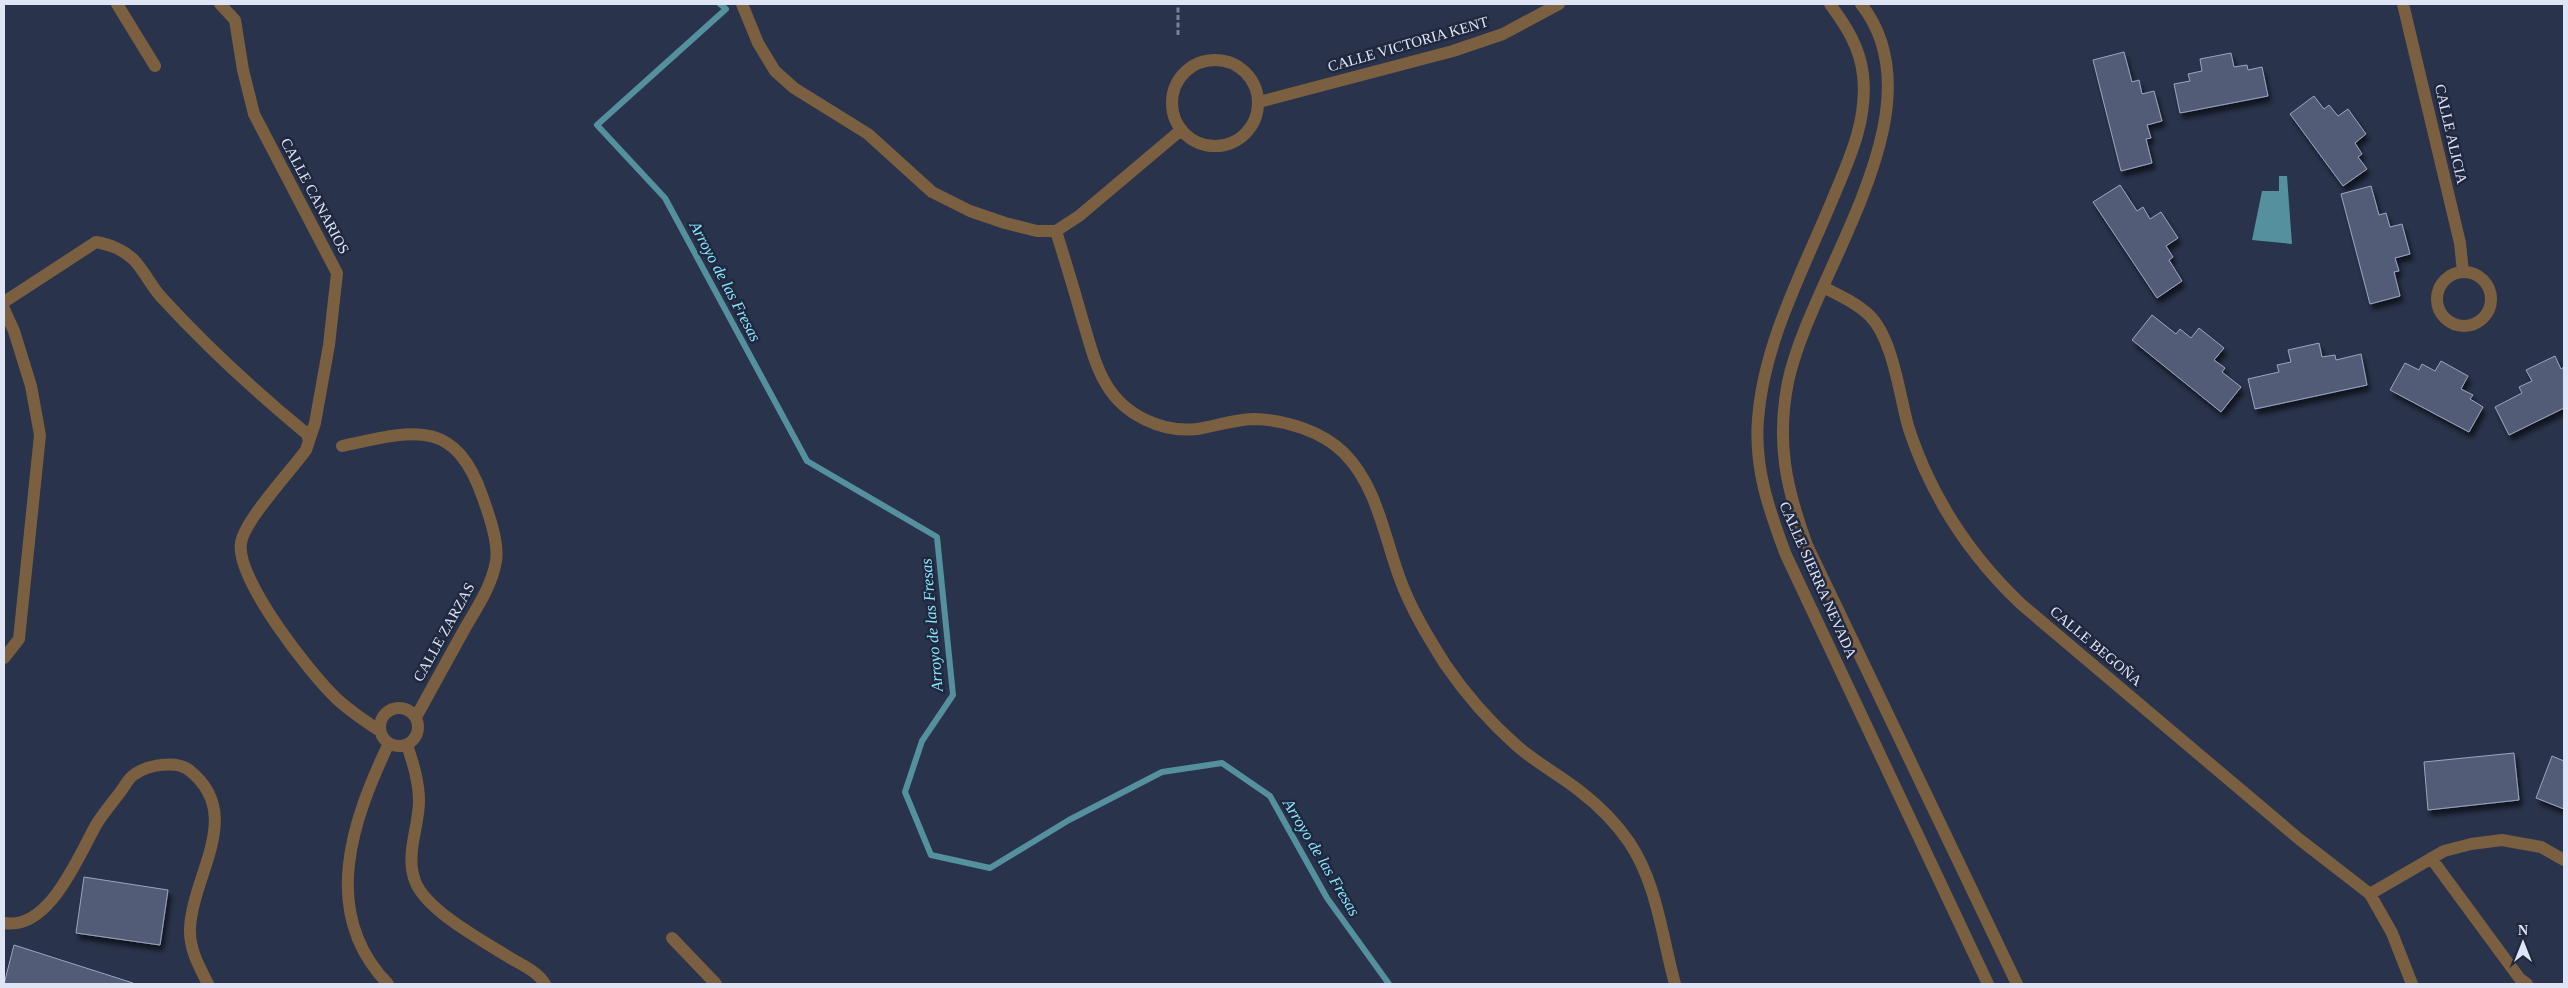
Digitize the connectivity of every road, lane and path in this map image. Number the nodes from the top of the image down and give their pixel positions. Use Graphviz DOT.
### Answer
graph roads {
  1 [pos="117,4"];
  2 [pos="220,4"];
  3 [pos="742,4"];
  4 [pos="1178,4"];
  5 [pos="1559,4"];
  6 [pos="1830,4"];
  7 [pos="1861,4"];
  8 [pos="2404,4"];
  9 [pos="1178,35"];
  10 [pos="155,66"];
  11 [pos="1259,102"];
  12 [pos="1181,130"];
  13 [pos="1056,231"];
  14 [pos="2463,272"];
  15 [pos="1824,287"];
  16 [pos="4,302"];
  17 [pos="4,309"];
  18 [pos="309,441"];
  19 [pos="342,446"];
  20 [pos="4,658"];
  21 [pos="416,716"];
  22 [pos="380,731"];
  23 [pos="389,744"];
  24 [pos="407,745"];
  25 [pos="2431,858"];
  26 [pos="2564,860"];
  27 [pos="2370,894"];
  28 [pos="4,923"];
  29 [pos="672,938"];
  30 [pos="208,984"];
  31 [pos="388,984"];
  32 [pos="545,984"];
  33 [pos="716,984"];
  34 [pos="1675,984"];
  35 [pos="1988,984"];
  36 [pos="2017,984"];
  37 [pos="2412,984"];
  38 [pos="2527,984"];
  1 -- 10 [label="street"];
  2 -- 18 [label="street, CALLE CANARIOS"];
  3 -- 13 [label="street"];
  4 -- 9 [label="path"];
  5 -- 11 [label="street, CALLE VICTORIA KENT"];
  6 -- 35 [label="street, CALLE SIERRA NEVADA"];
  7 -- 15 [label="street, CALLE SIERRA NEVADA"];
  8 -- 14 [label="street, CALLE ALICIA"];
  11 -- 12 [label="street"];
  11 -- 12 [label="street"];
  12 -- 13 [label="street"];
  13 -- 34 [label="street"];
  14 -- 14 [label="street"];
  15 -- 27 [label="street, CALLE BEGOÑA"];
  15 -- 36 [label="street, CALLE SIERRA NEVADA"];
  16 -- 18 [label="street"];
  17 -- 20 [label="street"];
  18 -- 22 [label="street, CALLE CANARIOS"];
  19 -- 21 [label="street, CALLE ZARZAS"];
  21 -- 22 [label="street"];
  21 -- 24 [label="street"];
  22 -- 23 [label="street"];
  23 -- 24 [label="street"];
  23 -- 31 [label="street"];
  24 -- 32 [label="street"];
  25 -- 26 [label="street"];
  25 -- 27 [label="street"];
  25 -- 38 [label="street"];
  27 -- 37 [label="street, CALLE BEGOÑA"];
  28 -- 30 [label="street"];
  29 -- 33 [label="street"];
}
